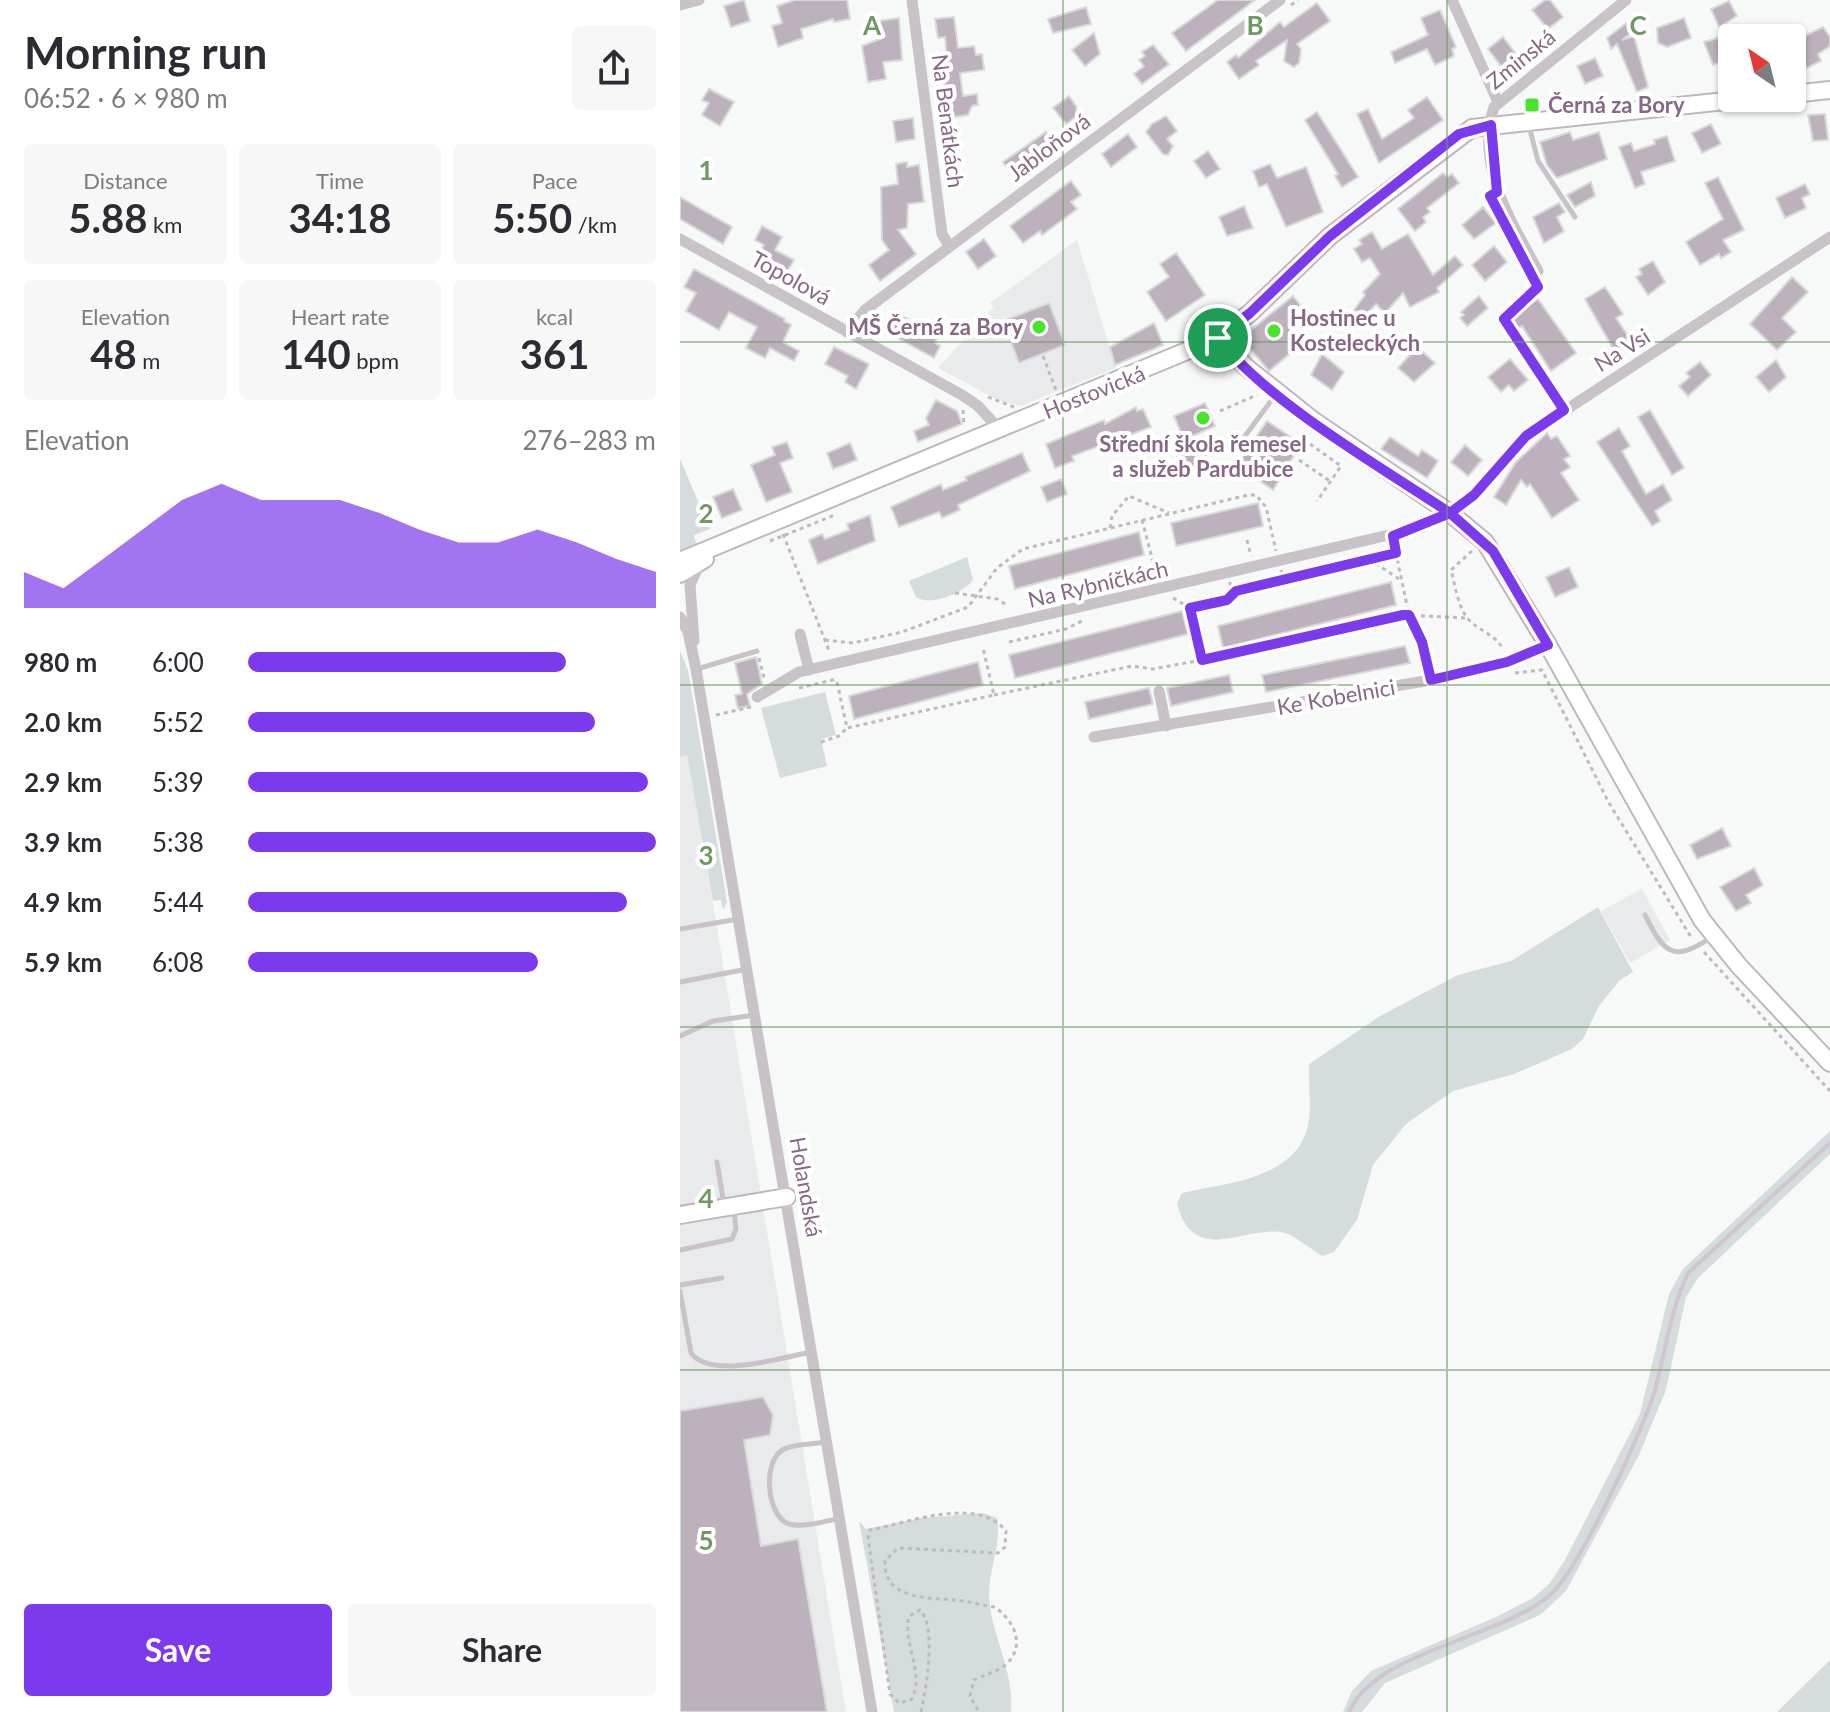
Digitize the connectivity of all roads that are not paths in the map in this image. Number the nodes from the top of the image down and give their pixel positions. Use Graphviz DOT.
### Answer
graph roads {
  1 [pos="699,0"];
  2 [pos="912,0"];
  3 [pos="1280,0"];
  4 [pos="1452,0"];
  5 [pos="1626,0"];
  6 [pos="680,5"];
  7 [pos="1830,90"];
  8 [pos="1806,93"];
  9 [pos="1498,102"];
  10 [pos="1718,102"];
  11 [pos="1528,121"];
  12 [pos="1491,125"];
  13 [pos="1575,217"];
  14 [pos="1830,237"];
  15 [pos="680,239"];
  16 [pos="949,246"];
  17 [pos="1534,273"];
  18 [pos="847,332"];
  19 [pos="1218,338"];
  20 [pos="1520,340"];
  21 [pos="1277,392"];
  22 [pos="1564,410"];
  23 [pos="1000,430"];
  24 [pos="1202,455"];
  25 [pos="1450,513"];
  26 [pos="781,529"];
  27 [pos="703,560"];
  28 [pos="680,561"];
  29 [pos="680,574"];
  30 [pos="680,617"];
  31 [pos="800,634"];
  32 [pos="680,635"];
  33 [pos="1548,645"];
  34 [pos="757,651"];
  35 [pos="696,669"];
  36 [pos="809,670"];
  37 [pos="1159,691"];
  38 [pos="762,695"];
  39 [pos="1166,726"];
  40 [pos="1094,737"];
  41 [pos="1645,915"];
  42 [pos="739,919"];
  43 [pos="680,929"];
  44 [pos="1713,936"];
  45 [pos="748,969"];
  46 [pos="680,982"];
  47 [pos="756,1015"];
  48 [pos="680,1036"];
  49 [pos="1830,1063"];
  50 [pos="717,1162"];
  51 [pos="787,1197"];
  52 [pos="729,1207"];
  53 [pos="680,1215"];
  54 [pos="680,1250"];
  55 [pos="722,1278"];
  56 [pos="680,1288"];
  57 [pos="682,1319"];
  58 [pos="813,1352"];
  59 [pos="828,1442"];
  60 [pos="841,1519"];
  61 [pos="872,1712"];
  1 -- 6 [label="street"];
  2 -- 16 [label="street, Na Benátkách"];
  3 -- 16 [label="street, Jabloňová"];
  4 -- 9 [label="street"];
  5 -- 9 [label="street, Zminská"];
  7 -- 8 [label="main road"];
  9 -- 12 [label="street, Zminská"];
  10 -- 11 [label="main road, Hostovická"];
  11 -- 12 [label="main road, Hostovická"];
  11 -- 13 [label="lane"];
  12 -- 17 [label="street"];
  12 -- 19 [label="main road, Hostovická"];
  14 -- 22 [label="street, Na Vsi"];
  15 -- 18 [label="street, Topolová"];
  16 -- 18 [label="street, Jabloňová"];
  18 -- 23 [label="street, Topolová"];
  19 -- 21 [label="main road"];
  19 -- 23 [label="main road, Hostovická"];
  20 -- 22 [label="lane"];
  21 -- 24 [label="lane"];
  21 -- 25 [label="main road"];
  22 -- 25 [label="street, Na Vsi"];
  23 -- 26 [label="main road, Hostovická"];
  25 -- 33 [label="main road"];
  25 -- 36 [label="street, Na Rybníčkách"];
  26 -- 27 [label="main road, Hostovická"];
  26 -- 28 [label="main road, Hostovická"];
  27 -- 29 [label="main road, Hostovická"];
  27 -- 35 [label="street, Holandská"];
  30 -- 35 [label="street, Holandská"];
  31 -- 36 [label="street"];
  32 -- 35 [label="street, Holandská"];
  33 -- 39 [label="street, Ke Kobelnici"];
  33 -- 44 [label="main road"];
  34 -- 35 [label="lane"];
  35 -- 42 [label="street, Holandská"];
  36 -- 38 [label="street, Na Rybníčkách"];
  37 -- 39 [label="street"];
  39 -- 40 [label="street, Ke Kobelnici"];
  41 -- 44 [label="lane"];
  42 -- 43 [label="lane"];
  42 -- 45 [label="street, Holandská"];
  44 -- 49 [label="main road"];
  45 -- 46 [label="lane"];
  45 -- 47 [label="street, Holandská"];
  47 -- 48 [label="lane"];
  47 -- 51 [label="street, Holandská"];
  50 -- 52 [label="lane"];
  51 -- 52 [label="main road"];
  51 -- 58 [label="street, Holandská"];
  52 -- 53 [label="main road"];
  52 -- 54 [label="lane"];
  55 -- 56 [label="lane"];
  56 -- 57 [label="lane"];
  57 -- 58 [label="lane"];
  58 -- 59 [label="street, Holandská"];
  59 -- 60 [label="street, Holandská"];
  59 -- 60 [label="lane"];
  60 -- 61 [label="street, Holandská"];
}
